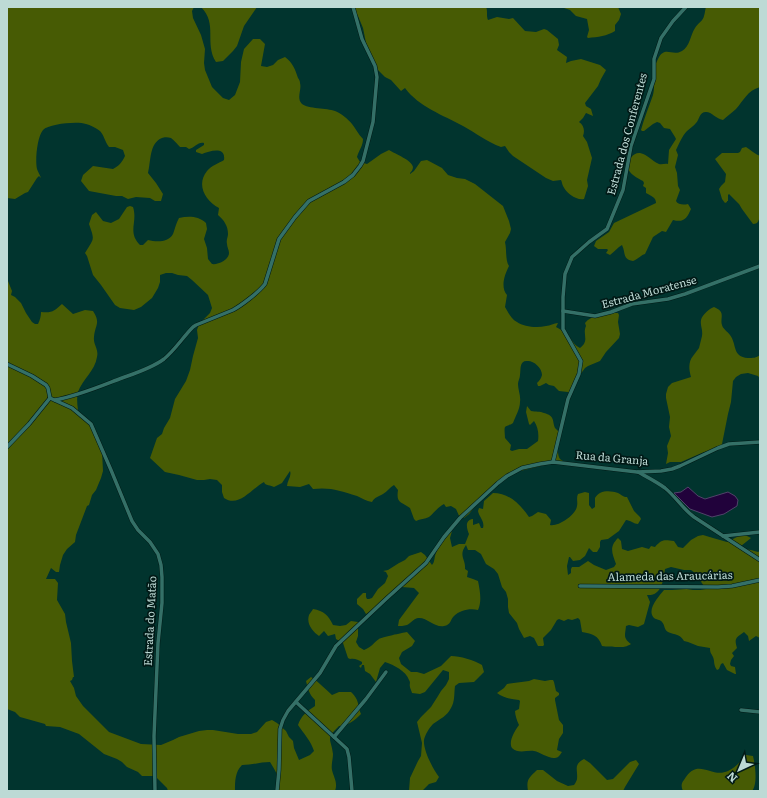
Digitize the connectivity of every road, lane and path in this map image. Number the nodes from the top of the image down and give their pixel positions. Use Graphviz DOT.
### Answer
graph roads {
  1 [pos="353,7"];
  2 [pos="686,7"];
  3 [pos="760,266"];
  4 [pos="563,311"];
  5 [pos="7,364"];
  6 [pos="50,398"];
  7 [pos="55,400"];
  8 [pos="760,442"];
  9 [pos="7,447"];
  10 [pos="552,462"];
  11 [pos="637,472"];
  12 [pos="760,532"];
  13 [pos="722,536"];
  14 [pos="760,560"];
  15 [pos="760,580"];
  16 [pos="580,586"];
  17 [pos="386,672"];
  18 [pos="296,702"];
  19 [pos="741,710"];
  20 [pos="760,712"];
  21 [pos="334,737"];
  22 [pos="155,791"];
  23 [pos="276,791"];
  24 [pos="352,791"];
  1 -- 7 [label="street"];
  2 -- 4 [label="street, Estrada dos Conferentes"];
  3 -- 4 [label="street, Estrada Moratense"];
  4 -- 10 [label="street, Estrada dos Conferentes"];
  5 -- 6 [label="street"];
  6 -- 7 [label="street, Estrada do Matão"];
  6 -- 9 [label="street"];
  7 -- 22 [label="street, Estrada do Matão"];
  8 -- 11 [label="street, Rua da Granja"];
  10 -- 11 [label="street, Rua da Granja"];
  10 -- 18 [label="street, Rua da Granja"];
  11 -- 13 [label="street"];
  12 -- 13 [label="street"];
  13 -- 14 [label="street"];
  15 -- 16 [label="street, Alameda das Araucárias"];
  17 -- 21 [label="street"];
  18 -- 21 [label="street"];
  18 -- 23 [label="street, Rua da Granja"];
  19 -- 20 [label="street"];
  21 -- 24 [label="street"];
}
